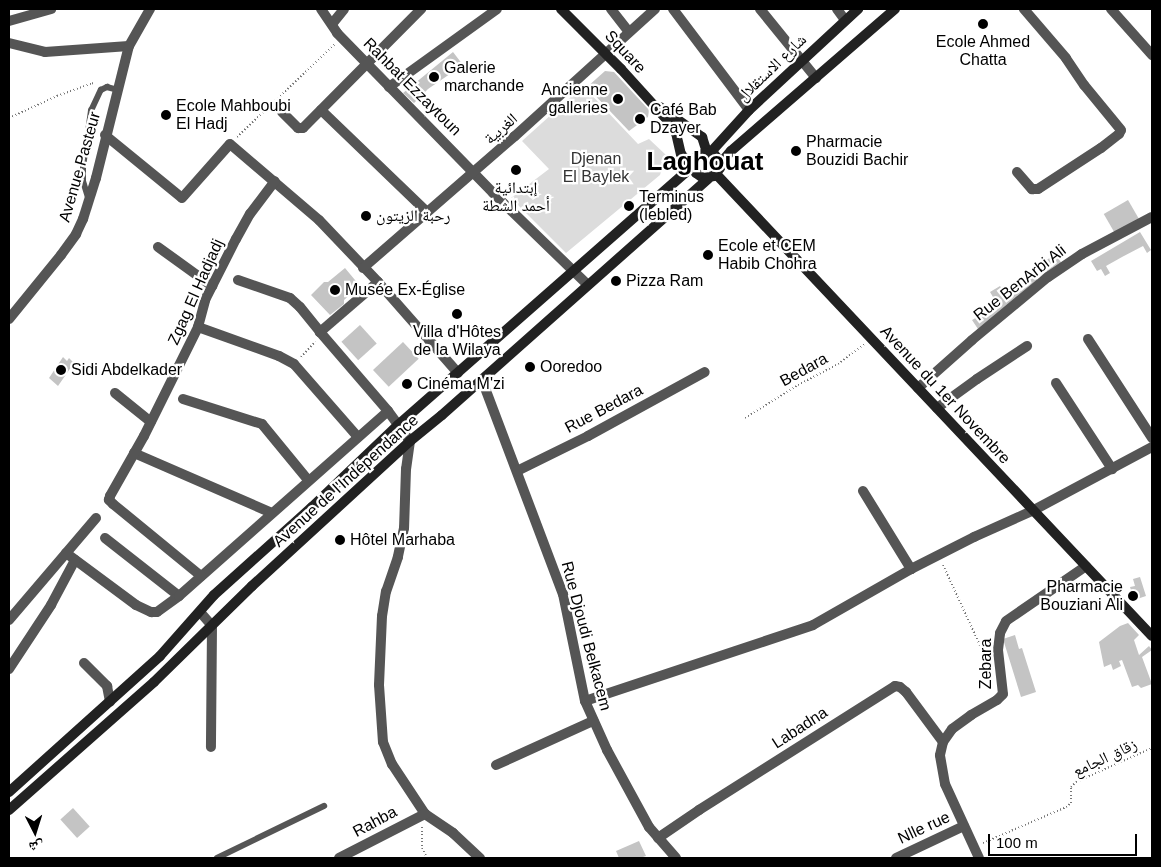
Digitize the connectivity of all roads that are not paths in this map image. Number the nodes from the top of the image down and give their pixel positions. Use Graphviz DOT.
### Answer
graph roads {
  1 [pos="50,9"];
  2 [pos="150,9"];
  3 [pos="321,9"];
  4 [pos="344,9"];
  5 [pos="422,9"];
  6 [pos="497,9"];
  7 [pos="561,9"];
  8 [pos="611,9"];
  9 [pos="655,9"];
  10 [pos="673,9"];
  11 [pos="760,9"];
  12 [pos="837,9"];
  13 [pos="858,9"];
  14 [pos="895,9"];
  15 [pos="1024,9"];
  16 [pos="1111,9"];
  17 [pos="845,20"];
  18 [pos="9,21"];
  19 [pos="332,24"];
  20 [pos="629,32"];
  21 [pos="9,43"];
  22 [pos="128,46"];
  23 [pos="606,54"];
  24 [pos="1152,55"];
  25 [pos="801,60"];
  26 [pos="367,63"];
  27 [pos="816,78"];
  28 [pos="390,87"];
  29 [pos="118,90"];
  30 [pos="645,96"];
  31 [pos="321,110"];
  32 [pos="749,110"];
  33 [pos="282,112"];
  34 [pos="105,135"];
  35 [pos="709,152"];
  36 [pos="693,164"];
  37 [pos="720,164"];
  38 [pos="474,172"];
  39 [pos="1017,172"];
  40 [pos="712,176"];
  41 [pos="275,181"];
  42 [pos="89,201"];
  43 [pos="427,212"];
  44 [pos="1152,218"];
  45 [pos="158,247"];
  46 [pos="363,268"];
  47 [pos="574,272"];
  48 [pos="238,280"];
  49 [pos="378,282"];
  50 [pos="588,285"];
  51 [pos="212,286"];
  52 [pos="9,319"];
  53 [pos="198,327"];
  54 [pos="321,334"];
  55 [pos="1088,340"];
  56 [pos="1027,346"];
  57 [pos="705,372"];
  58 [pos="458,374"];
  59 [pos="482,380"];
  60 [pos="1056,383"];
  61 [pos="918,388"];
  62 [pos="115,393"];
  63 [pos="183,399"];
  64 [pos="937,408"];
  65 [pos="388,411"];
  66 [pos="150,422"];
  67 [pos="398,425"];
  68 [pos="358,437"];
  69 [pos="1152,438"];
  70 [pos="410,441"];
  71 [pos="1152,447"];
  72 [pos="134,453"];
  73 [pos="1112,469"];
  74 [pos="517,471"];
  75 [pos="308,480"];
  76 [pos="863,491"];
  77 [pos="1034,510"];
  78 [pos="272,513"];
  79 [pos="96,518"];
  80 [pos="105,538"];
  81 [pos="66,553"];
  82 [pos="75,560"];
  83 [pos="1086,566"];
  84 [pos="911,569"];
  85 [pos="201,576"];
  86 [pos="179,596"];
  87 [pos="200,612"];
  88 [pos="9,620"];
  89 [pos="212,626"];
  90 [pos="1152,636"];
  91 [pos="84,663"];
  92 [pos="9,669"];
  93 [pos="585,701"];
  94 [pos="110,702"];
  95 [pos="593,721"];
  96 [pos="943,742"];
  97 [pos="211,747"];
  98 [pos="496,765"];
  99 [pos="9,792"];
  100 [pos="324,806"];
  101 [pos="9,810"];
  102 [pos="425,814"];
  103 [pos="964,826"];
  104 [pos="658,838"];
  105 [pos="217,858"];
  106 [pos="339,858"];
  107 [pos="480,858"];
  108 [pos="676,858"];
  109 [pos="896,858"];
  110 [pos="980,858"];
  1 -- 18 [label="street"];
  2 -- 22 [label="street, Avenue Pasteur"];
  3 -- 19 [label="street, Rahbat Ezzaytoun"];
  4 -- 19 [label="street"];
  5 -- 26 [label="street"];
  6 -- 28 [label="street"];
  7 -- 23 [label="main road, Square"];
  8 -- 20 [label="street"];
  9 -- 20 [label="street, الغربية"];
  10 -- 32 [label="street"];
  11 -- 25 [label="street"];
  12 -- 17 [label="street"];
  13 -- 17 [label="main road, شارع الاستقلال"];
  14 -- 27 [label="main road"];
  15 -- 39 [label="street"];
  16 -- 24 [label="street"];
  17 -- 25 [label="main road, شارع الاستقلال"];
  19 -- 26 [label="street, Rahbat Ezzaytoun"];
  20 -- 23 [label="street, الغربية"];
  21 -- 22 [label="street"];
  22 -- 29 [label="street, Avenue Pasteur"];
  23 -- 30 [label="main road, Square"];
  23 -- 38 [label="street, الغربية"];
  25 -- 27 [label="street"];
  25 -- 32 [label="main road, شارع الاستقلال"];
  26 -- 28 [label="street, Rahbat Ezzaytoun"];
  26 -- 31 [label="street"];
  27 -- 37 [label="main road"];
  28 -- 38 [label="street, Rahbat Ezzaytoun"];
  29 -- 34 [label="street, Avenue Pasteur"];
  29 -- 42 [label="lane"];
  30 -- 35 [label="main road"];
  30 -- 36 [label="main road"];
  31 -- 33 [label="street"];
  31 -- 43 [label="street"];
  32 -- 35 [label="main road, شارع الاستقلال"];
  34 -- 41 [label="street"];
  34 -- 42 [label="street, Avenue Pasteur"];
  35 -- 36 [label="main road"];
  35 -- 37 [label="main road"];
  36 -- 40 [label="main road"];
  36 -- 47 [label="main road, Avenue de l'Indépendance"];
  37 -- 40 [label="main road"];
  38 -- 43 [label="street, الغربية"];
  38 -- 47 [label="street, Rahbat Ezzaytoun"];
  40 -- 50 [label="main road, Avenue de l'Indépendance"];
  40 -- 61 [label="main road, Avenue du 1er Novembre"];
  41 -- 46 [label="street"];
  41 -- 51 [label="street, Zgag El Hadjadj"];
  42 -- 52 [label="street, Avenue Pasteur"];
  43 -- 46 [label="street, الغربية"];
  44 -- 61 [label="street, Rue BenArbi Ali"];
  45 -- 51 [label="street"];
  46 -- 49 [label="street"];
  47 -- 50 [label="street, Rahbat Ezzaytoun"];
  47 -- 58 [label="main road, Avenue de l'Indépendance"];
  48 -- 54 [label="street"];
  49 -- 54 [label="street"];
  49 -- 58 [label="street"];
  50 -- 59 [label="main road, Avenue de l'Indépendance"];
  51 -- 53 [label="street, Zgag El Hadjadj"];
  53 -- 66 [label="street, Zgag El Hadjadj"];
  53 -- 68 [label="street"];
  54 -- 65 [label="street"];
  55 -- 69 [label="street"];
  56 -- 64 [label="street"];
  57 -- 74 [label="street, Rue Bedara"];
  58 -- 67 [label="main road, Avenue de l'Indépendance"];
  59 -- 70 [label="main road, Avenue de l'Indépendance"];
  59 -- 74 [label="street, Rue Djoudi Belkacem"];
  60 -- 73 [label="street"];
  61 -- 64 [label="main road, Avenue du 1er Novembre"];
  62 -- 66 [label="street"];
  63 -- 75 [label="street"];
  64 -- 77 [label="main road, Avenue du 1er Novembre"];
  65 -- 67 [label="street"];
  65 -- 68 [label="street"];
  66 -- 72 [label="street, Zgag El Hadjadj"];
  67 -- 70 [label="street"];
  67 -- 87 [label="main road, Avenue de l'Indépendance"];
  68 -- 75 [label="street"];
  70 -- 89 [label="main road, Avenue de l'Indépendance"];
  70 -- 102 [label="street"];
  71 -- 73 [label="street"];
  72 -- 78 [label="street"];
  72 -- 85 [label="street, Zgag El Hadjadj"];
  73 -- 77 [label="street"];
  74 -- 93 [label="street, Rue Djoudi Belkacem"];
  75 -- 78 [label="street"];
  76 -- 84 [label="street"];
  77 -- 83 [label="main road, Avenue du 1er Novembre"];
  77 -- 84 [label="street"];
  78 -- 85 [label="street"];
  79 -- 81 [label="street"];
  80 -- 86 [label="street"];
  81 -- 82 [label="street"];
  81 -- 88 [label="street"];
  82 -- 86 [label="street"];
  82 -- 92 [label="street"];
  83 -- 90 [label="main road, Avenue du 1er Novembre"];
  83 -- 96 [label="street, Zebara"];
  84 -- 93 [label="street"];
  85 -- 86 [label="street"];
  87 -- 89 [label="street"];
  87 -- 94 [label="main road, Avenue de l'Indépendance"];
  89 -- 97 [label="street"];
  89 -- 101 [label="main road, Avenue de l'Indépendance"];
  91 -- 94 [label="street"];
  93 -- 95 [label="street, Rue Djoudi Belkacem"];
  94 -- 99 [label="main road, Avenue de l'Indépendance"];
  95 -- 98 [label="street"];
  95 -- 104 [label="street, Rue Djoudi Belkacem"];
  96 -- 103 [label="street"];
  96 -- 104 [label="street, Labadna"];
  100 -- 105 [label="lane"];
  102 -- 106 [label="street, Rahba"];
  102 -- 107 [label="street"];
  103 -- 109 [label="street, Nlle rue"];
  103 -- 110 [label="street"];
  104 -- 108 [label="street, Rue Djoudi Belkacem"];
}
